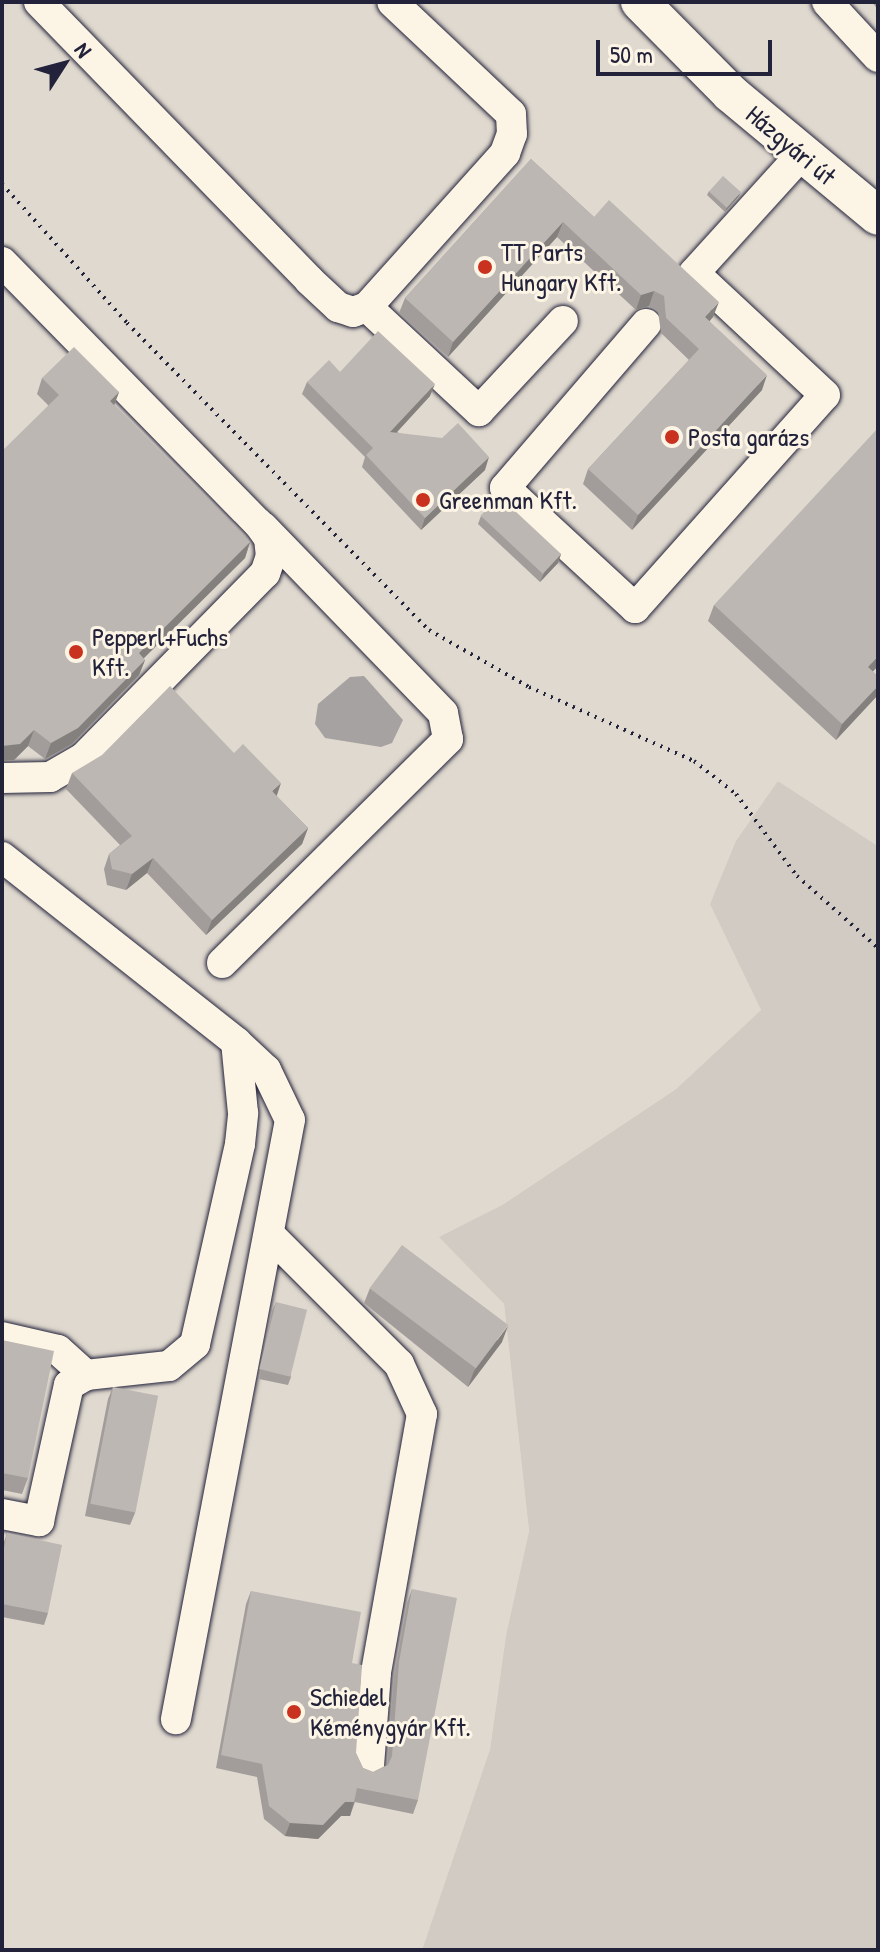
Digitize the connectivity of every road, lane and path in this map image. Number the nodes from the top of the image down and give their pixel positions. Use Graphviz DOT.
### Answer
graph roads {
  1 [pos="39,2"];
  2 [pos="392,2"];
  3 [pos="640,2"];
  4 [pos="827,2"];
  5 [pos="878,57"];
  6 [pos="800,156"];
  7 [pos="2,184"];
  8 [pos="878,216"];
  9 [pos="2,262"];
  10 [pos="367,307"];
  11 [pos="563,321"];
  12 [pos="646,324"];
  13 [pos="258,523"];
  14 [pos="2,778"];
  15 [pos="2,857"];
  16 [pos="878,948"];
  17 [pos="222,963"];
  18 [pos="236,1042"];
  19 [pos="269,1234"];
  20 [pos="2,1337"];
  21 [pos="86,1375"];
  22 [pos="2,1514"];
  23 [pos="176,1719"];
  24 [pos="369,1767"];
  1 -- 10 [label="lane"];
  2 -- 10 [label="lane"];
  3 -- 6 [label="main road, Házgyári út"];
  4 -- 5 [label="lane"];
  6 -- 8 [label="main road, Házgyári út"];
  6 -- 12 [label="lane"];
  7 -- 16 [label="path"];
  9 -- 13 [label="lane"];
  10 -- 11 [label="lane"];
  13 -- 14 [label="lane"];
  13 -- 17 [label="lane"];
  15 -- 18 [label="lane"];
  18 -- 19 [label="lane"];
  18 -- 21 [label="lane"];
  19 -- 23 [label="lane"];
  19 -- 24 [label="lane"];
  20 -- 21 [label="lane"];
  21 -- 22 [label="lane"];
}
